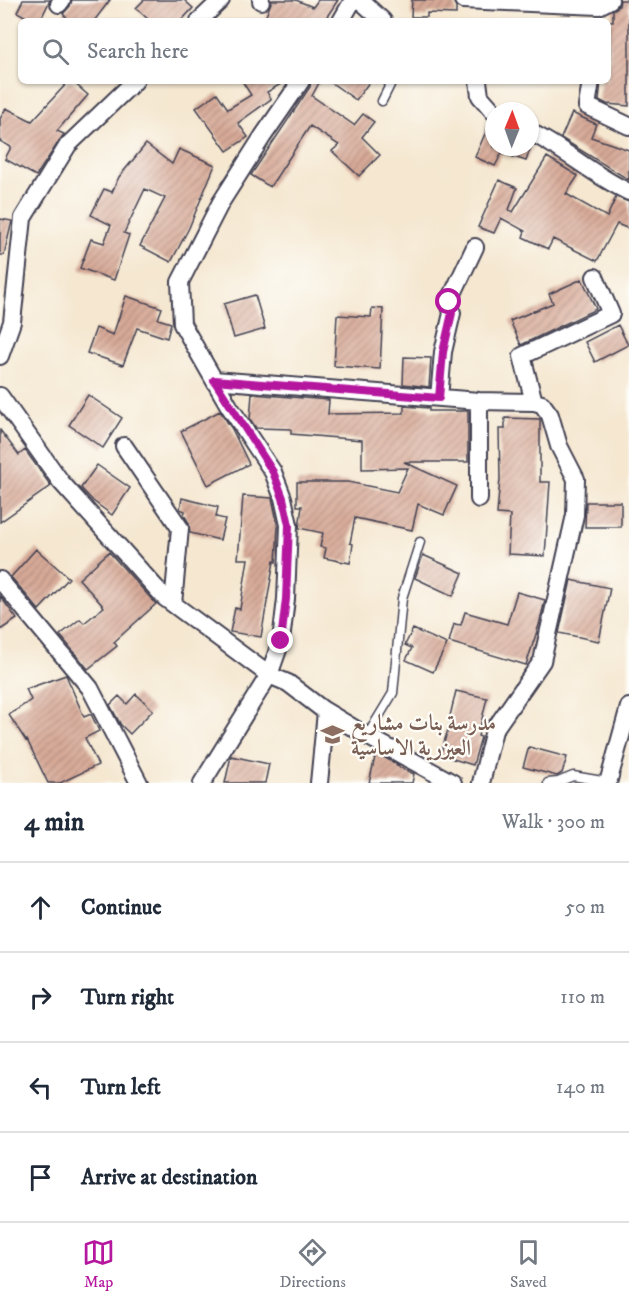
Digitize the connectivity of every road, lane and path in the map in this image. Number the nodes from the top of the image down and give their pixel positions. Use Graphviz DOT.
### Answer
graph roads {
  1 [pos="221,0"];
  2 [pos="353,0"];
  3 [pos="360,0"];
  4 [pos="463,0"];
  5 [pos="607,2"];
  6 [pos="202,18"];
  7 [pos="343,18"];
  8 [pos="380,18"];
  9 [pos="601,18"];
  10 [pos="132,84"];
  11 [pos="299,84"];
  12 [pos="390,84"];
  13 [pos="478,84"];
  14 [pos="591,84"];
  15 [pos="382,101"];
  16 [pos="485,102"];
  17 [pos="629,126"];
  18 [pos="539,136"];
  19 [pos="629,192"];
  20 [pos="475,247"];
  21 [pos="595,277"];
  22 [pos="0,356"];
  23 [pos="214,380"];
  24 [pos="0,396"];
  25 [pos="439,398"];
  26 [pos="479,401"];
  27 [pos="534,402"];
  28 [pos="124,446"];
  29 [pos="479,499"];
  30 [pos="420,542"];
  31 [pos="0,580"];
  32 [pos="173,604"];
  33 [pos="269,675"];
  34 [pos="629,707"];
  35 [pos="326,712"];
  36 [pos="367,736"];
  37 [pos="482,782"];
  38 [pos="608,782"];
  39 [pos="139,783"];
  40 [pos="202,783"];
  41 [pos="319,783"];
  42 [pos="453,783"];
  43 [pos="548,783"];
  1 -- 6 [label="street"];
  2 -- 7 [label="street"];
  3 -- 8 [label="street"];
  4 -- 5 [label="street"];
  5 -- 9 [label="street"];
  10 -- 22 [label="street"];
  11 -- 23 [label="street"];
  12 -- 15 [label="lane"];
  13 -- 16 [label="street"];
  14 -- 17 [label="street"];
  18 -- 19 [label="street"];
  20 -- 25 [label="street"];
  21 -- 27 [label="street"];
  23 -- 25 [label="street"];
  23 -- 33 [label="street"];
  24 -- 32 [label="street"];
  25 -- 26 [label="street"];
  26 -- 27 [label="street"];
  26 -- 29 [label="street"];
  27 -- 37 [label="street"];
  28 -- 32 [label="street"];
  30 -- 36 [label="lane"];
  31 -- 39 [label="street"];
  32 -- 33 [label="street"];
  33 -- 35 [label="street"];
  33 -- 40 [label="street"];
  34 -- 38 [label="street"];
  35 -- 36 [label="street"];
  35 -- 41 [label="street"];
  36 -- 42 [label="street"];
  38 -- 43 [label="lane"];
}
